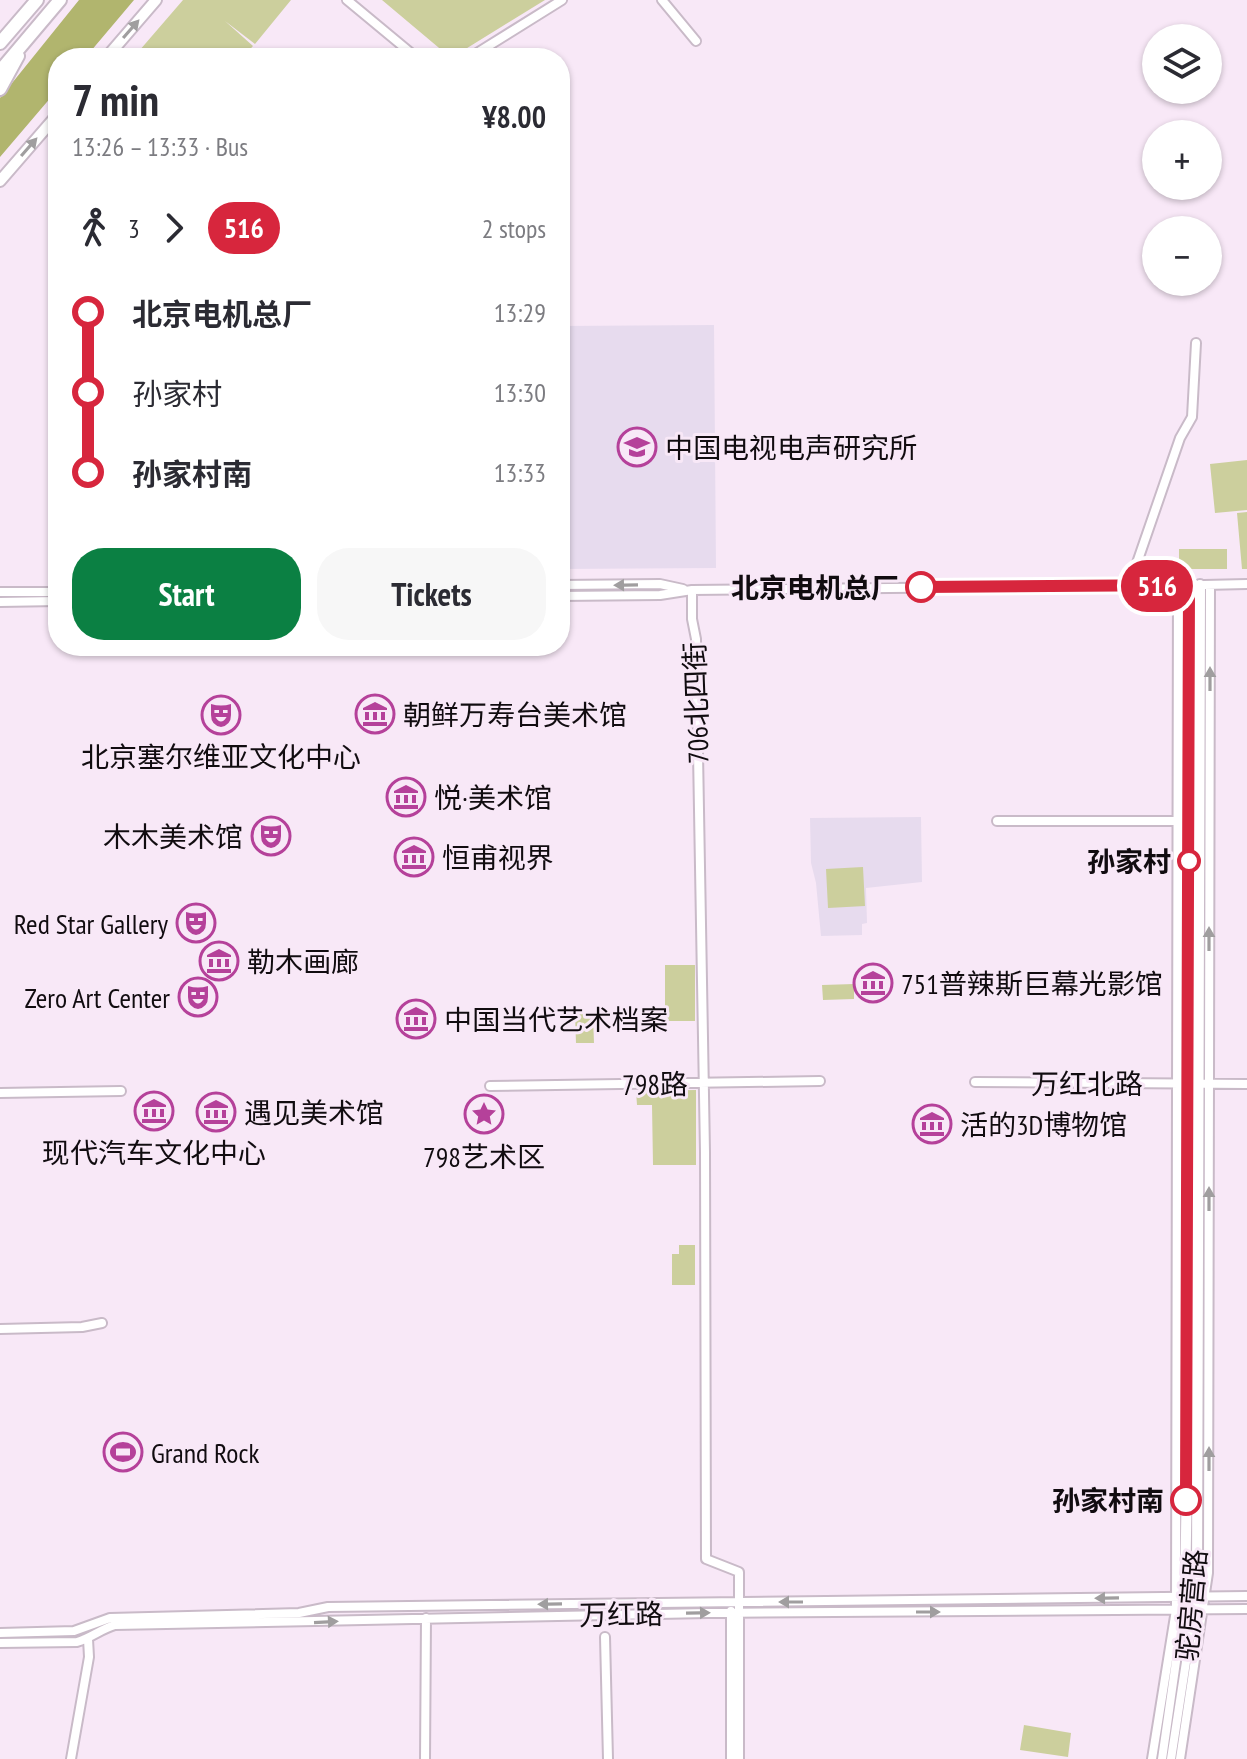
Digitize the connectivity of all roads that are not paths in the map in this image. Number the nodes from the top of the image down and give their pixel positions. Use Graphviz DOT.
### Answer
graph roads {
  1 [pos="37,0"];
  2 [pos="60,0"];
  3 [pos="156,0"];
  4 [pos="347,0"];
  5 [pos="562,0"];
  6 [pos="662,0"];
  7 [pos="696,41"];
  8 [pos="24,42"];
  9 [pos="0,43"];
  10 [pos="115,48"];
  11 [pos="405,48"];
  12 [pos="485,48"];
  13 [pos="0,71"];
  14 [pos="0,89"];
  15 [pos="48,126"];
  16 [pos="0,181"];
  17 [pos="1196,343"];
  18 [pos="1247,584"];
  19 [pos="570,585"];
  20 [pos="1194,585"];
  21 [pos="1129,586"];
  22 [pos="692,590"];
  23 [pos="0,592"];
  24 [pos="48,592"];
  25 [pos="570,596"];
  26 [pos="48,601"];
  27 [pos="0,602"];
  28 [pos="1183,820"];
  29 [pos="997,821"];
  30 [pos="820,1081"];
  31 [pos="975,1082"];
  32 [pos="703,1083"];
  33 [pos="1193,1084"];
  34 [pos="1247,1084"];
  35 [pos="490,1086"];
  36 [pos="121,1091"];
  37 [pos="0,1093"];
  38 [pos="102,1323"];
  39 [pos="0,1329"];
  40 [pos="1247,1596"];
  41 [pos="1191,1597"];
  42 [pos="740,1602"];
  43 [pos="1247,1609"];
  44 [pos="1190,1610"];
  45 [pos="734,1613"];
  46 [pos="426,1618"];
  47 [pos="0,1633"];
  48 [pos="605,1637"];
  49 [pos="88,1639"];
  50 [pos="0,1643"];
  51 [pos="71,1759"];
  52 [pos="425,1759"];
  53 [pos="608,1759"];
  54 [pos="731,1759"];
  55 [pos="739,1759"];
  56 [pos="1152,1759"];
  57 [pos="1162,1759"];
  58 [pos="1171,1759"];
  59 [pos="1180,1759"];
  1 -- 9 [label="highway"];
  2 -- 8 [label="highway"];
  10 -- 3 [label="main road, one-way"];
  4 -- 11 [label="street"];
  5 -- 12 [label="street"];
  6 -- 7 [label="street"];
  8 -- 13 [label="highway"];
  8 -- 14 [label="highway"];
  16 -- 15 [label="main road, one-way"];
  17 -- 21 [label="street"];
  18 -- 20 [label="street"];
  22 -- 19 [label="street, one-way"];
  20 -- 21 [label="street"];
  20 -- 28 [label="main road, 驼房营路"];
  33 -- 20 [label="main road, 驼房营路, one-way"];
  21 -- 22 [label="street"];
  22 -- 25 [label="street"];
  22 -- 32 [label="street, 706北四街"];
  23 -- 24 [label="street"];
  26 -- 27 [label="street"];
  28 -- 29 [label="street"];
  28 -- 33 [label="main road, 驼房营路"];
  30 -- 32 [label="street, 798路"];
  31 -- 33 [label="street, 万红北路"];
  32 -- 35 [label="street, 798路"];
  32 -- 42 [label="street, 706北四街"];
  33 -- 34 [label="street, 万红北路"];
  33 -- 41 [label="main road, 驼房营路"];
  33 -- 41 [label="street"];
  36 -- 37 [label="street"];
  38 -- 39 [label="street"];
  40 -- 41 [label="street, 万红路"];
  41 -- 42 [label="street, 万红路, one-way"];
  41 -- 44 [label="main road, 驼房营路"];
  41 -- 44 [label="street"];
  42 -- 45 [label="street"];
  42 -- 47 [label="street, 万红路, one-way"];
  43 -- 44 [label="street, 万红路"];
  45 -- 44 [label="street, 万红路, one-way"];
  44 -- 56 [label="street"];
  44 -- 57 [label="street, 驼房营路"];
  44 -- 58 [label="street, 驼房营路"];
  44 -- 59 [label="street"];
  46 -- 45 [label="street, 万红路, one-way"];
  45 -- 54 [label="street"];
  45 -- 55 [label="street"];
  49 -- 46 [label="street, 万红路, one-way"];
  46 -- 52 [label="street"];
  48 -- 53 [label="street"];
  49 -- 50 [label="street, 万红路"];
  49 -- 51 [label="street"];
}
